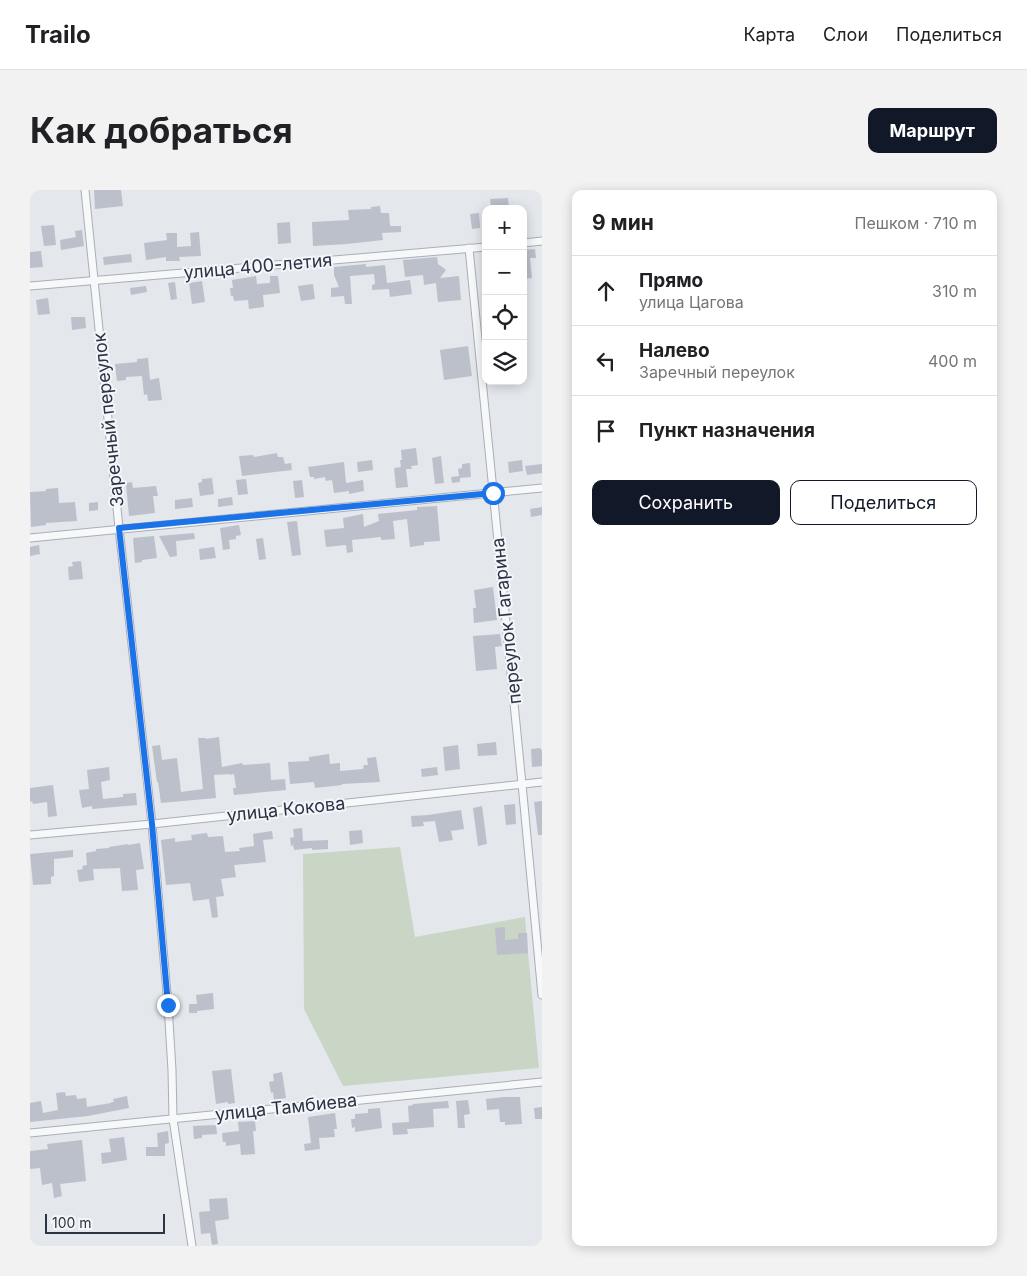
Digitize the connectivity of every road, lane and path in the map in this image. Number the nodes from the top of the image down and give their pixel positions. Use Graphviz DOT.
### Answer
graph roads {
  1 [pos="85,190"];
  2 [pos="542,241"];
  3 [pos="527,243"];
  4 [pos="482,246"];
  5 [pos="469,248"];
  6 [pos="94,280"];
  7 [pos="30,286"];
  8 [pos="542,488"];
  9 [pos="493,493"];
  10 [pos="119,528"];
  11 [pos="30,538"];
  12 [pos="542,782"];
  13 [pos="522,784"];
  14 [pos="152,824"];
  15 [pos="30,835"];
  16 [pos="542,995"];
  17 [pos="542,1082"];
  18 [pos="173,1119"];
  19 [pos="30,1133"];
  20 [pos="192,1246"];
  1 -- 6 [label="street, Заречный переулок"];
  2 -- 3 [label="street"];
  4 -- 5 [label="street, улица 400-летия"];
  5 -- 6 [label="street, улица 400-летия"];
  5 -- 9 [label="street, переулок Гагарина"];
  6 -- 7 [label="street, улица 400-летия"];
  6 -- 10 [label="street, Заречный переулок"];
  8 -- 9 [label="street"];
  9 -- 10 [label="street"];
  9 -- 13 [label="street, переулок Гагарина"];
  10 -- 11 [label="street"];
  10 -- 14 [label="street, Заречный переулок"];
  12 -- 13 [label="street, улица Кокова"];
  13 -- 14 [label="street, улица Кокова"];
  13 -- 16 [label="street, переулок Гагарина"];
  14 -- 15 [label="street, улица Кокова"];
  14 -- 18 [label="street, Заречный переулок"];
  17 -- 18 [label="street, улица Тамбиева"];
  18 -- 19 [label="street, улица Тамбиева"];
  18 -- 20 [label="street, Заречный переулок"];
}
